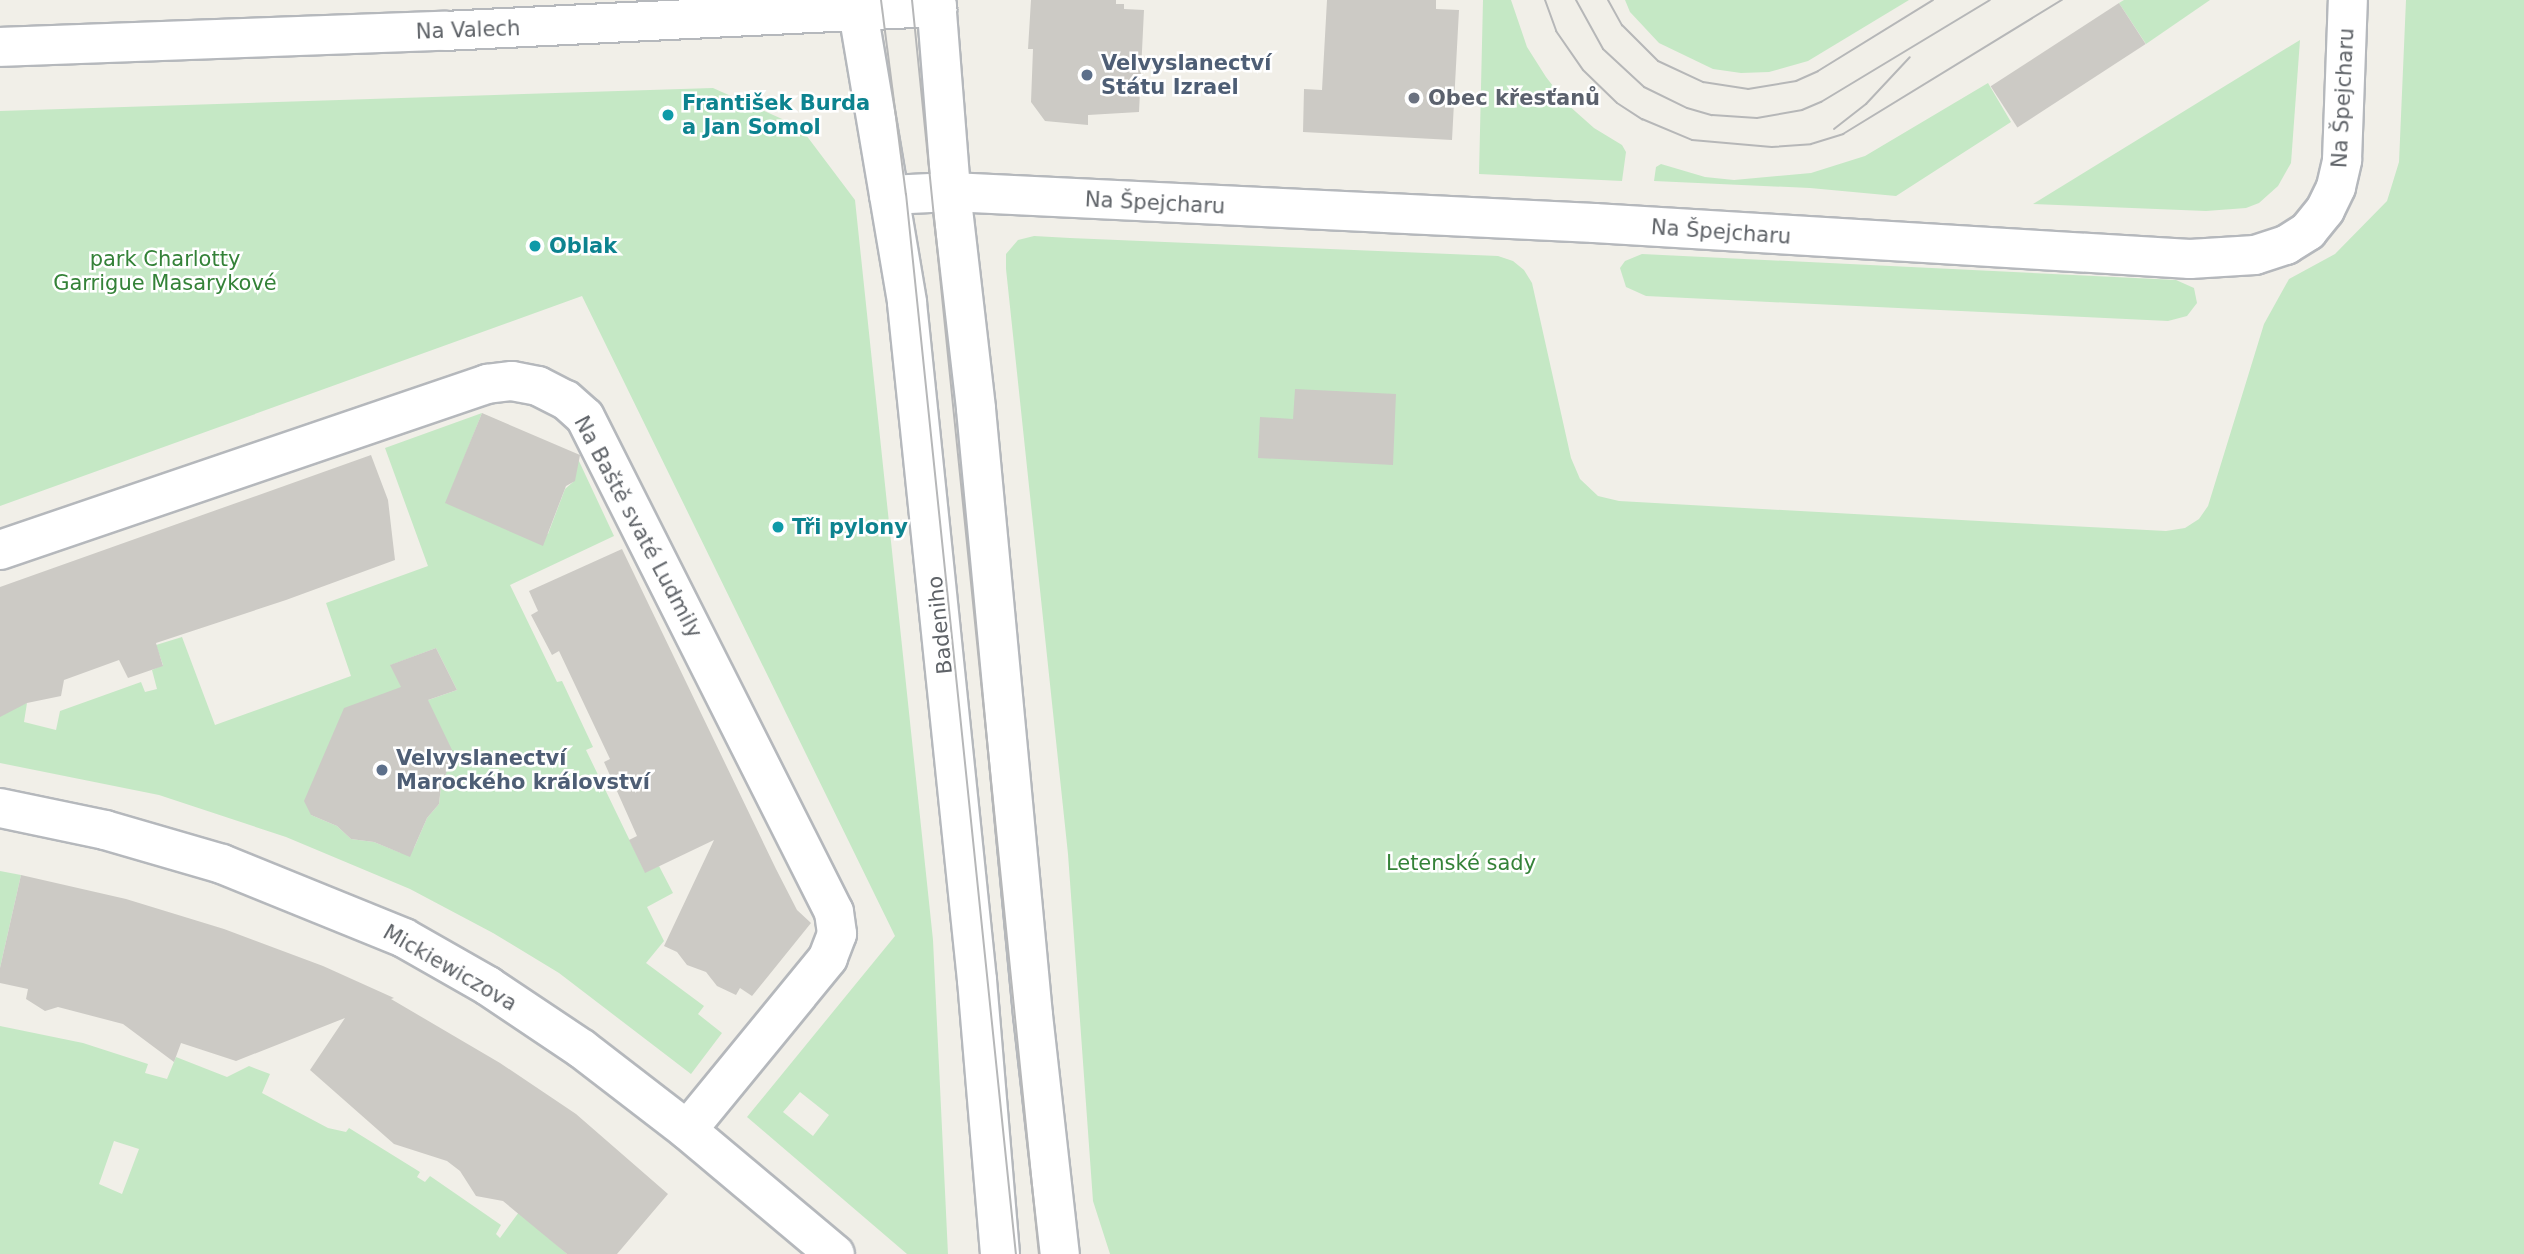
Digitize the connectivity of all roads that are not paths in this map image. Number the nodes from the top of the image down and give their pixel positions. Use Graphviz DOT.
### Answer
graph roads {
  1 [pos="2348,0"];
  2 [pos="936,3"];
  3 [pos="856,5"];
  4 [pos="0,47"];
  5 [pos="951,192"];
  6 [pos="889,195"];
  7 [pos="0,550"];
  8 [pos="0,808"];
  9 [pos="687,1130"];
  10 [pos="835,1254"];
  11 [pos="1000,1254"];
  12 [pos="1060,1254"];
  1 -- 5 [label="street, Na Špejcharu"];
  2 -- 3 [label="street, Na Valech"];
  2 -- 5 [label="street"];
  3 -- 4 [label="street, Na Valech"];
  3 -- 6 [label="street, Badeniho"];
  5 -- 6 [label="street, Na Špejcharu"];
  5 -- 12 [label="street"];
  6 -- 11 [label="street, Badeniho"];
  7 -- 9 [label="street, Na Baště svaté Ludmily"];
  8 -- 9 [label="street, Mickiewiczova"];
  9 -- 10 [label="street, Mickiewiczova"];
}
